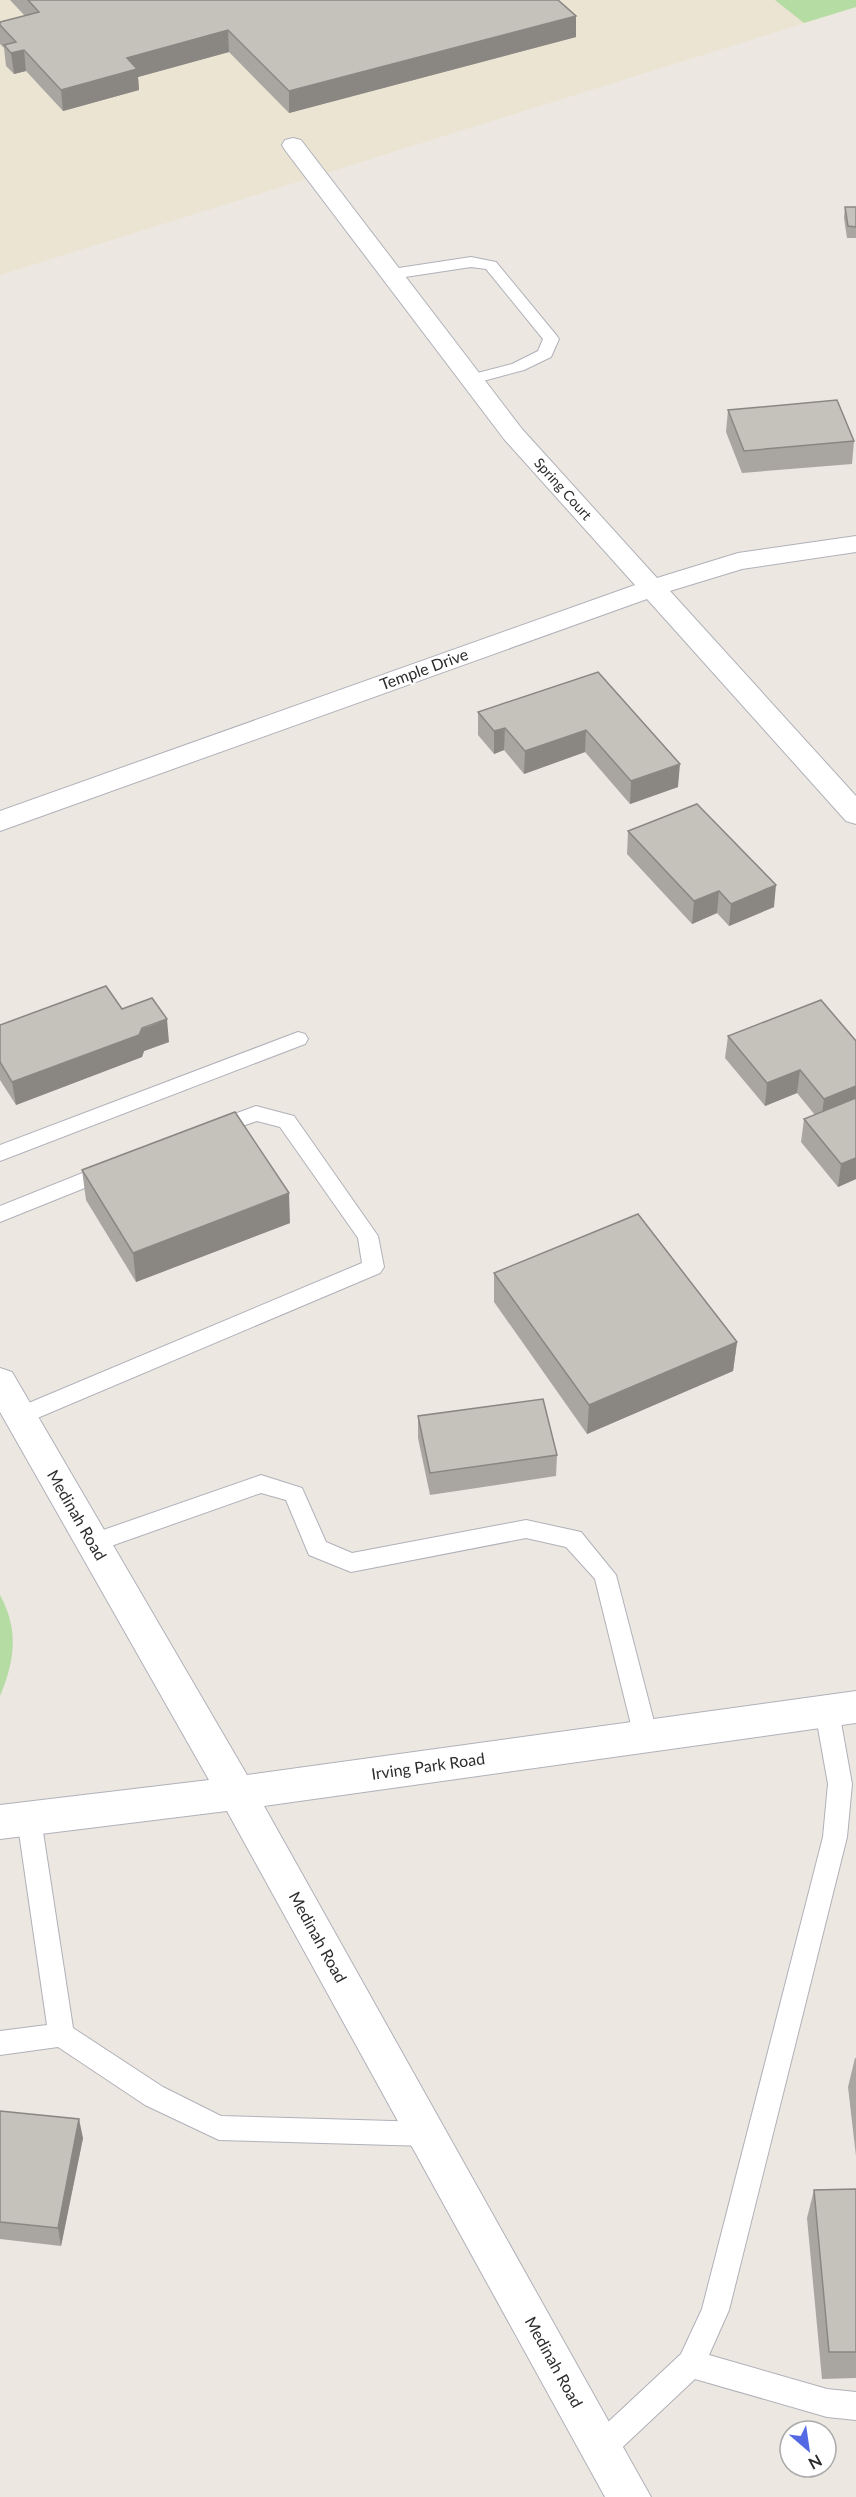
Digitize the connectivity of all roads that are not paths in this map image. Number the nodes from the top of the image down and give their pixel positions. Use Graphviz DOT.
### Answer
graph roads {
  1 [pos="293,145"];
  2 [pos="392,274"];
  3 [pos="472,379"];
  4 [pos="856,544"];
  5 [pos="652,588"];
  6 [pos="856,814"];
  7 [pos="0,821"];
  8 [pos="298,1039"];
  9 [pos="200,1135"];
  10 [pos="0,1153"];
  11 [pos="134,1161"];
  12 [pos="0,1214"];
  13 [pos="0,1381"];
  14 [pos="20,1416"];
  15 [pos="94,1543"];
  16 [pos="841,1709"];
  17 [pos="646,1737"];
  18 [pos="237,1793"];
  19 [pos="14,1821"];
  20 [pos="61,2035"];
  21 [pos="0,2043"];
  22 [pos="427,2134"];
  23 [pos="691,2364"];
  24 [pos="856,2406"];
  25 [pos="602,2447"];
  26 [pos="629,2497"];
  1 -- 2 [label="street, Spring Court"];
  2 -- 3 [label="street, Spring Court"];
  2 -- 3 [label="lane"];
  3 -- 5 [label="street, Spring Court"];
  4 -- 5 [label="street, Temple Drive"];
  5 -- 6 [label="street, Spring Court"];
  5 -- 7 [label="street, Temple Drive"];
  8 -- 10 [label="lane"];
  9 -- 14 [label="lane"];
  11 -- 12 [label="lane"];
  13 -- 14 [label="street, Medinah Road"];
  14 -- 15 [label="street, Medinah Road"];
  15 -- 17 [label="lane"];
  15 -- 18 [label="street, Medinah Road"];
  16 -- 17 [label="street, Irving Park Road"];
  16 -- 23 [label="lane"];
  17 -- 18 [label="street, Irving Park Road"];
  18 -- 19 [label="street, Irving Park Road"];
  18 -- 22 [label="street, Medinah Road"];
  19 -- 20 [label="lane"];
  20 -- 21 [label="lane"];
  20 -- 22 [label="lane"];
  22 -- 25 [label="street, Medinah Road"];
  23 -- 24 [label="lane"];
  23 -- 25 [label="lane"];
  25 -- 26 [label="street, Medinah Road"];
}
